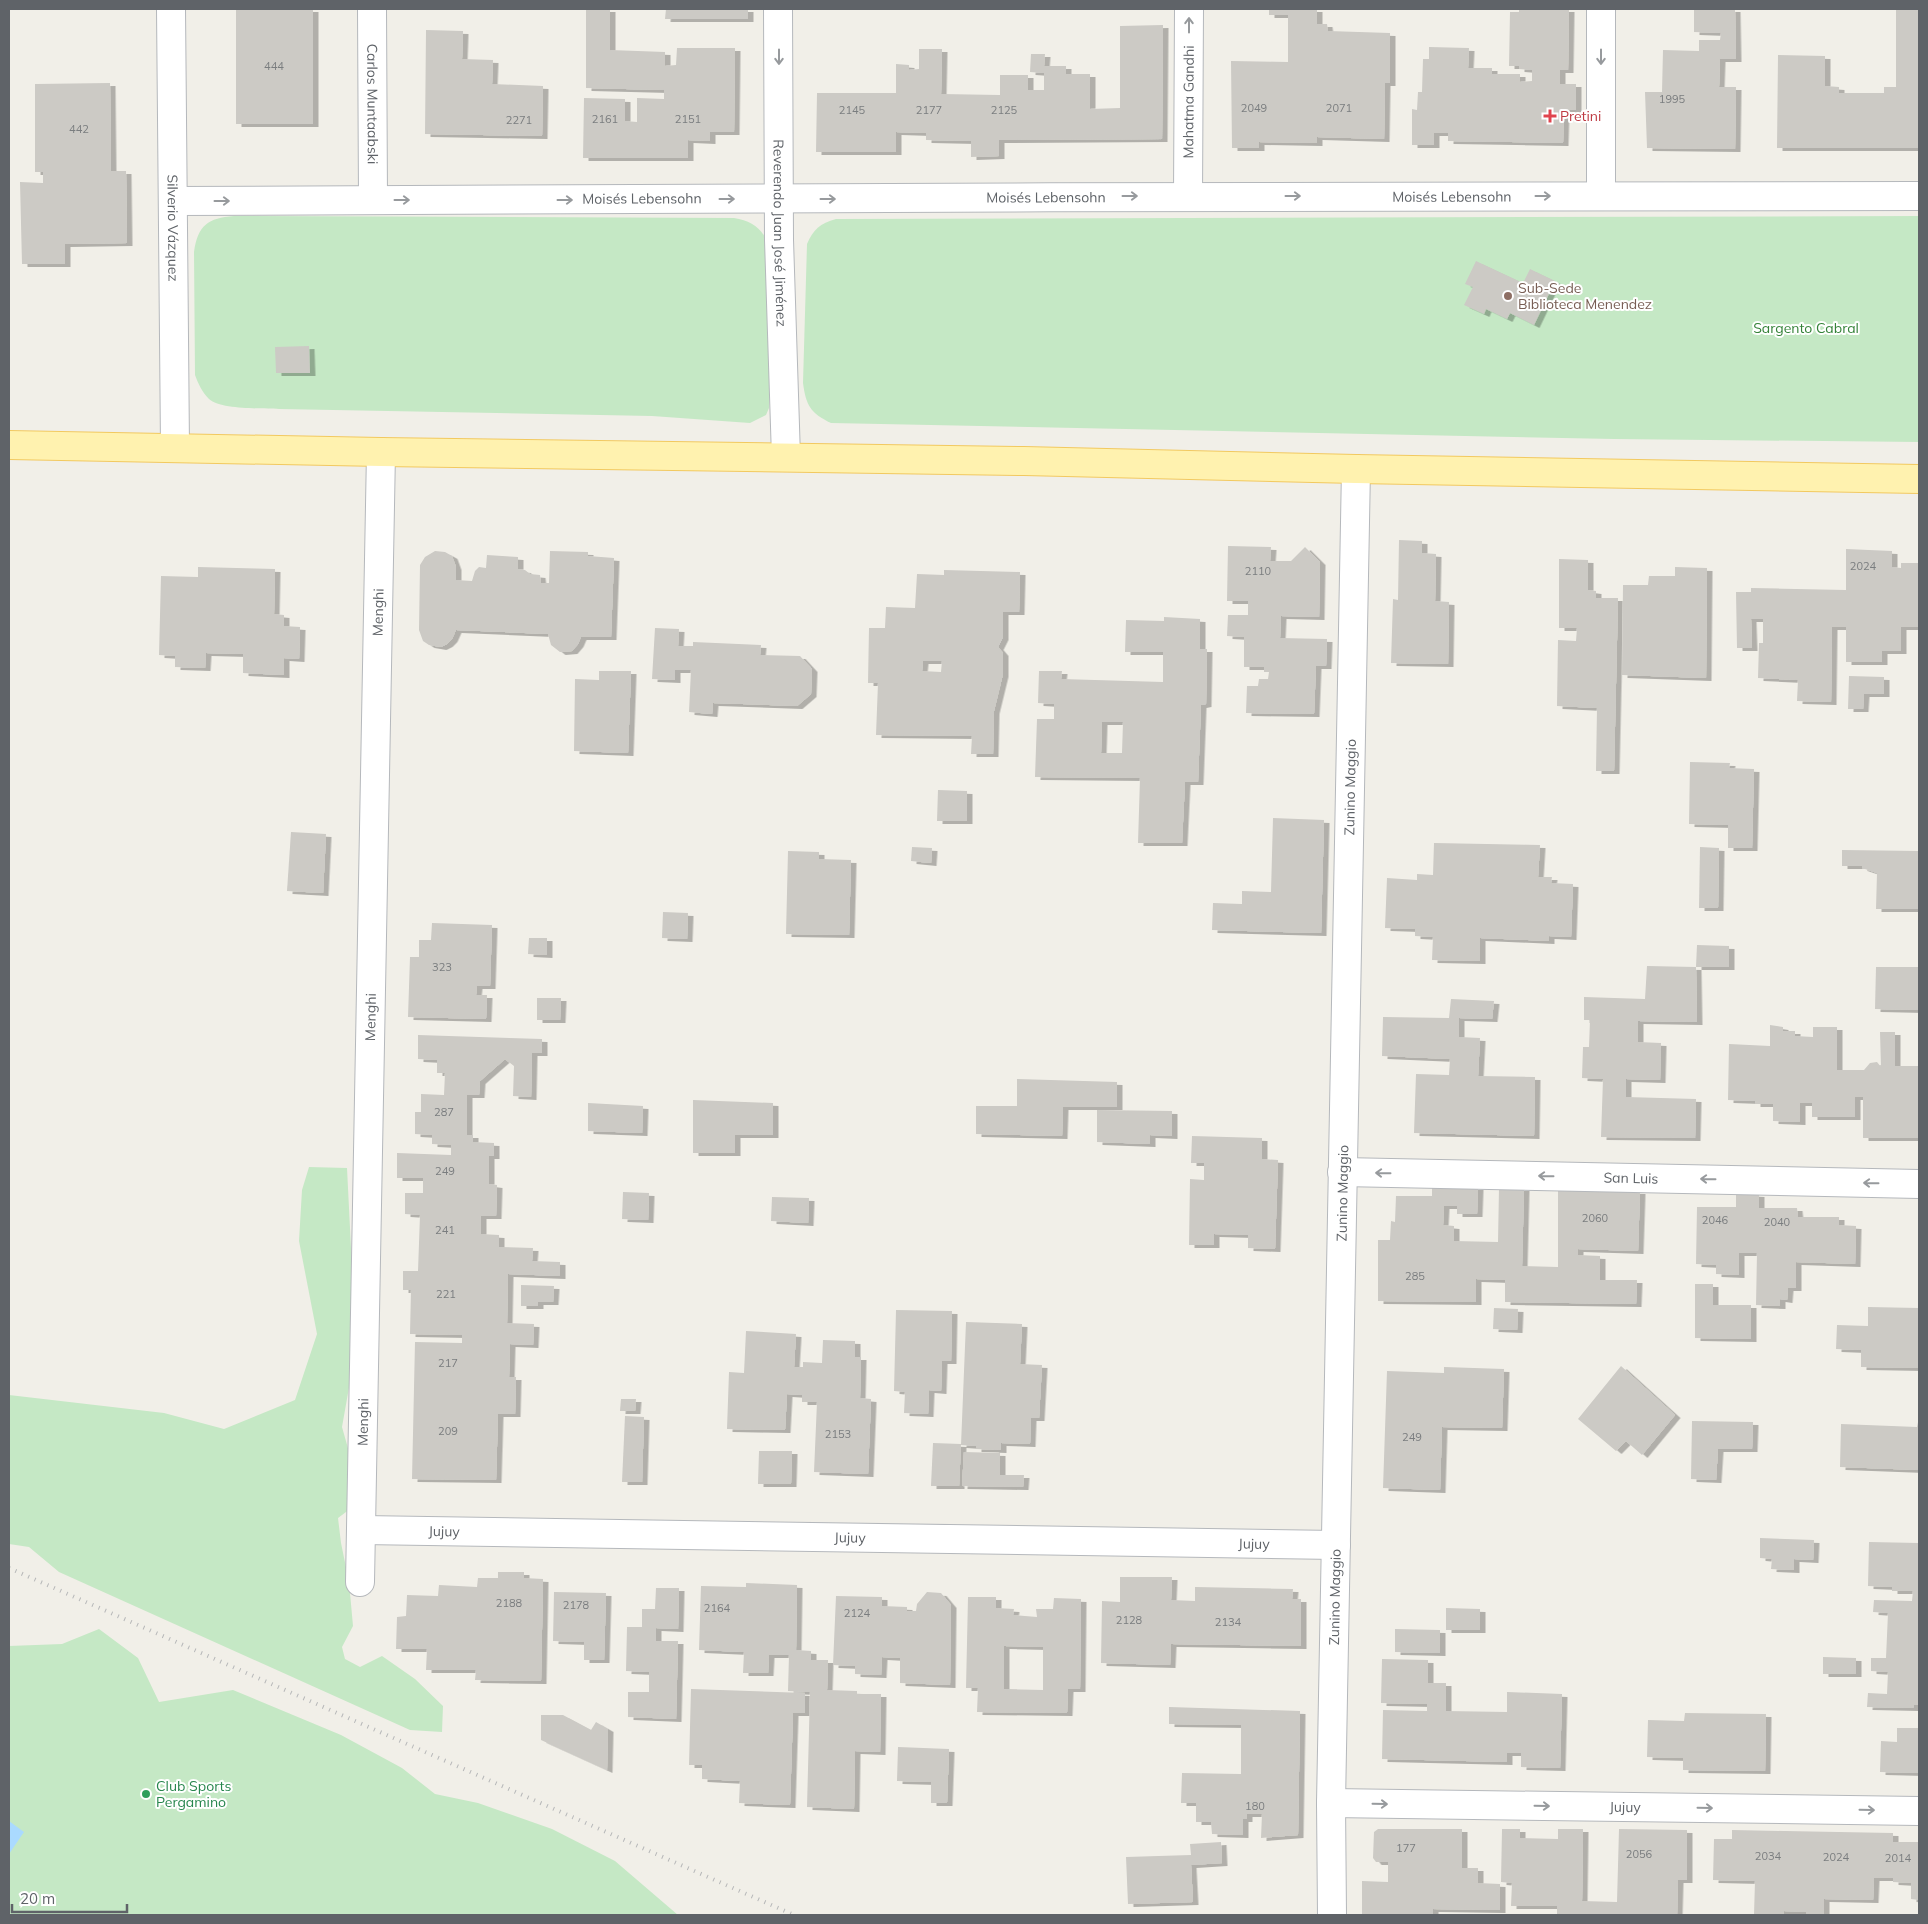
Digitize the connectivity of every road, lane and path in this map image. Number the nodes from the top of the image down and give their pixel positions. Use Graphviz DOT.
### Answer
graph roads {
  1 [pos="171,9"];
  2 [pos="372,9"];
  3 [pos="778,9"];
  4 [pos="1189,9"];
  5 [pos="1601,9"];
  6 [pos="1188,196"];
  7 [pos="1601,196"];
  8 [pos="1919,196"];
  9 [pos="779,199"];
  10 [pos="373,200"];
  11 [pos="174,201"];
  12 [pos="9,445"];
  13 [pos="175,448"];
  14 [pos="381,452"];
  15 [pos="786,457"];
  16 [pos="1356,469"];
  17 [pos="1919,479"];
  18 [pos="1342,1172"];
  19 [pos="1919,1184"];
  20 [pos="362,1530"];
  21 [pos="1336,1545"];
  22 [pos="360,1582"];
  23 [pos="1331,1803"];
  24 [pos="1919,1811"];
  25 [pos="1332,1915"];
  1 -- 11 [label="street, Silverio Vázquez"];
  2 -- 10 [label="street, Carlos Muntaabski"];
  3 -- 9 [label="street, Reverendo Juan José Jiménez, one-way"];
  6 -- 4 [label="street, Mahatma Gandhi, one-way"];
  5 -- 7 [label="street, one-way"];
  6 -- 7 [label="street, Moisés Lebensohn, one-way"];
  9 -- 6 [label="street, Moisés Lebensohn, one-way"];
  7 -- 8 [label="street, Moisés Lebensohn"];
  10 -- 9 [label="street, Moisés Lebensohn, one-way"];
  9 -- 15 [label="street, Reverendo Juan José Jiménez"];
  11 -- 10 [label="street, Moisés Lebensohn, one-way"];
  11 -- 13 [label="street, Silverio Vázquez"];
  12 -- 13 [label="main road"];
  13 -- 14 [label="main road"];
  14 -- 15 [label="main road"];
  14 -- 20 [label="street, Menghi"];
  15 -- 16 [label="main road"];
  16 -- 17 [label="main road"];
  16 -- 18 [label="street, Zunino Maggio"];
  19 -- 18 [label="street, San Luis, one-way"];
  18 -- 21 [label="street, Zunino Maggio"];
  20 -- 21 [label="street, Jujuy"];
  20 -- 22 [label="street, Menghi"];
  21 -- 23 [label="street, Zunino Maggio"];
  23 -- 24 [label="street, Jujuy, one-way"];
  23 -- 25 [label="street, Zunino Maggio"];
}
